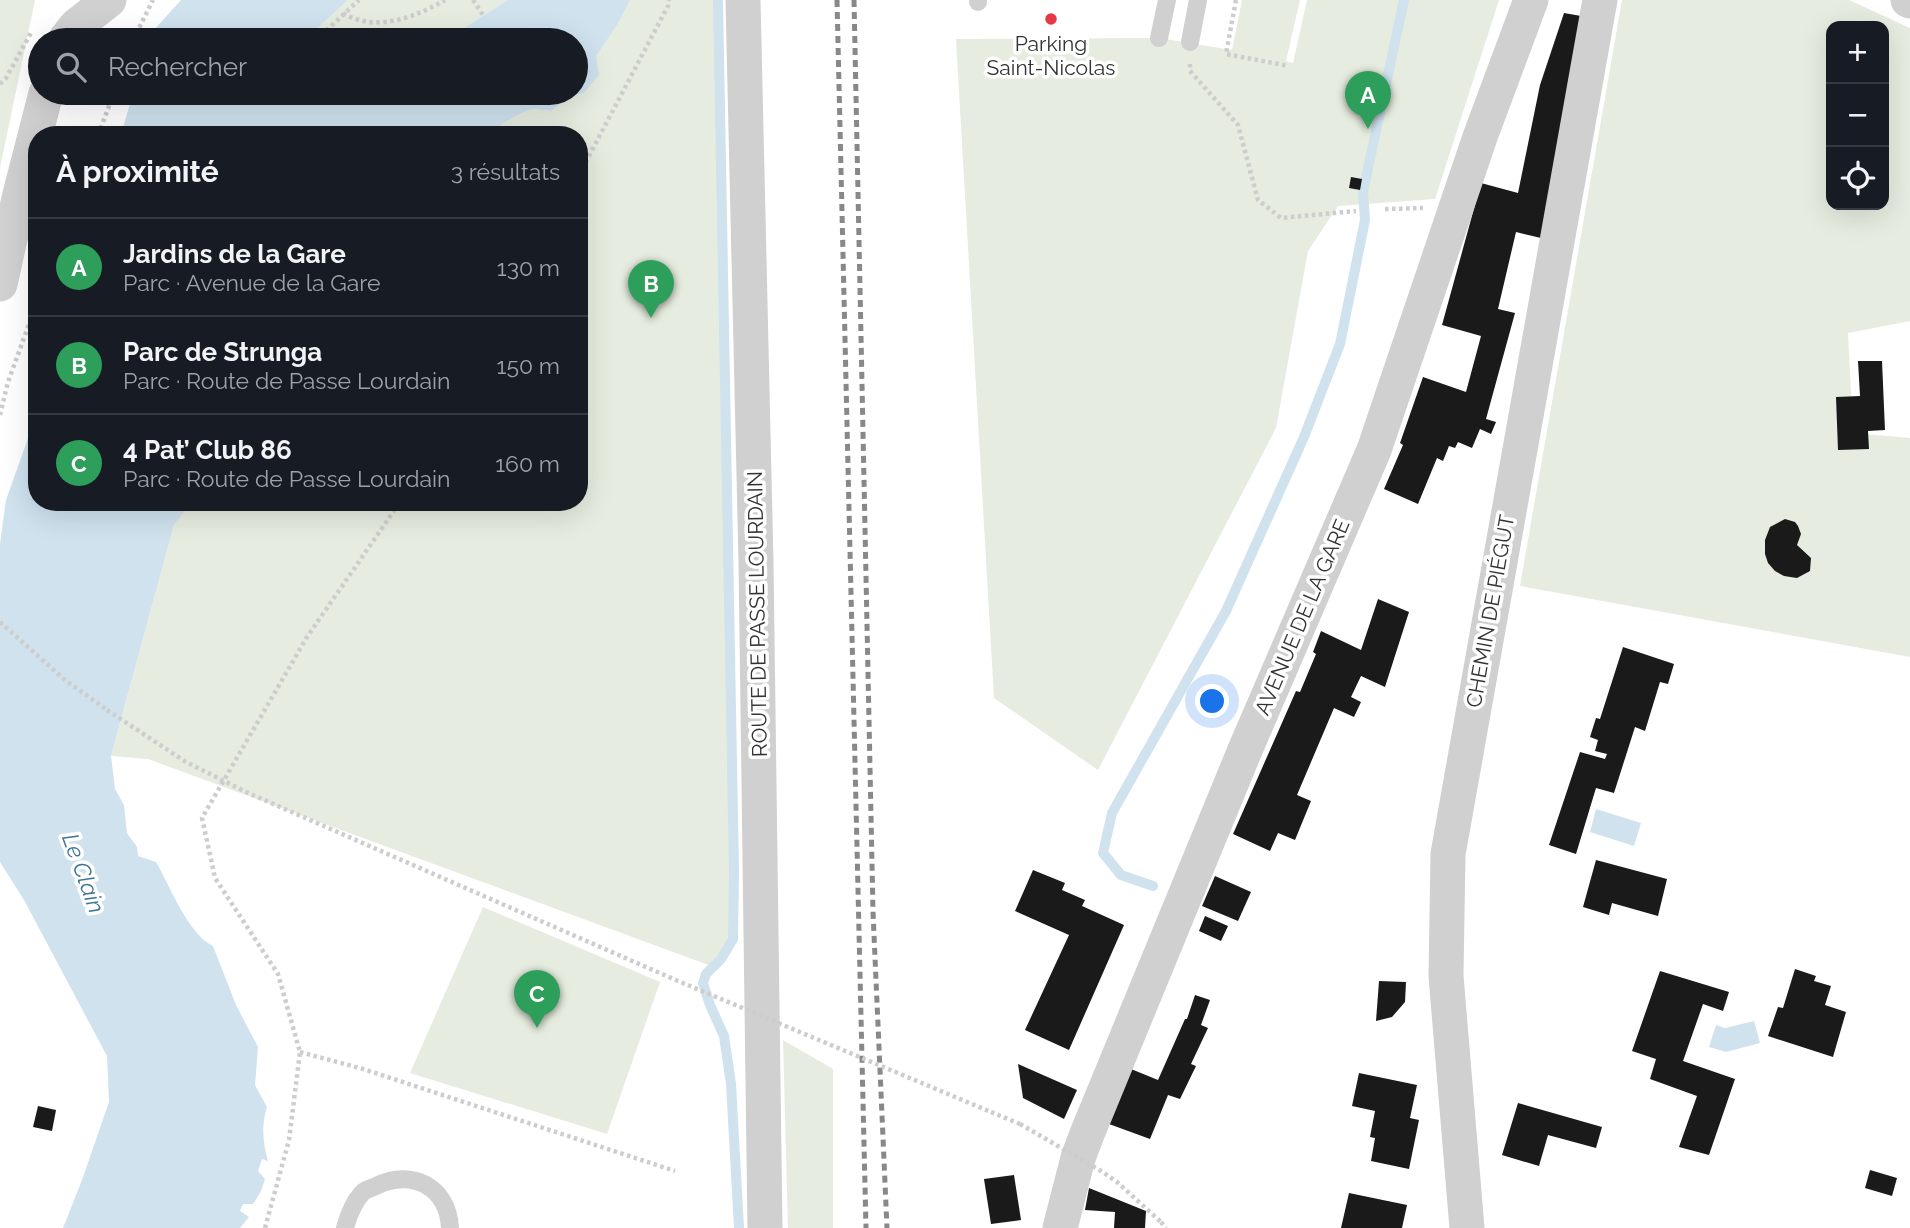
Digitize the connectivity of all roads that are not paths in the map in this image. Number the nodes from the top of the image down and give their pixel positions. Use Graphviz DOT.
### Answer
graph roads {
  1 [pos="69,0"];
  2 [pos="109,0"];
  3 [pos="743,0"];
  4 [pos="1167,0"];
  5 [pos="1198,0"];
  6 [pos="1531,0"];
  7 [pos="1600,0"];
  8 [pos="56,28"];
  9 [pos="68,28"];
  10 [pos="1159,38"];
  11 [pos="1190,42"];
  12 [pos="43,105"];
  13 [pos="38,126"];
  14 [pos="28,163"];
  15 [pos="0,284"];
  16 [pos="345,1228"];
  17 [pos="450,1228"];
  18 [pos="765,1228"];
  19 [pos="1060,1228"];
  20 [pos="1467,1228"];
  1 -- 8 [label="street"];
  2 -- 9 [label="street"];
  3 -- 18 [label="street, ROUTE DE PASSE LOURDAIN"];
  4 -- 10 [label="lane"];
  5 -- 11 [label="lane"];
  6 -- 19 [label="street, AVENUE DE LA GARE"];
  7 -- 20 [label="street, CHEMIN DE PIÉGUT"];
  12 -- 13 [label="street"];
  14 -- 15 [label="street"];
  16 -- 17 [label="lane"];
}
